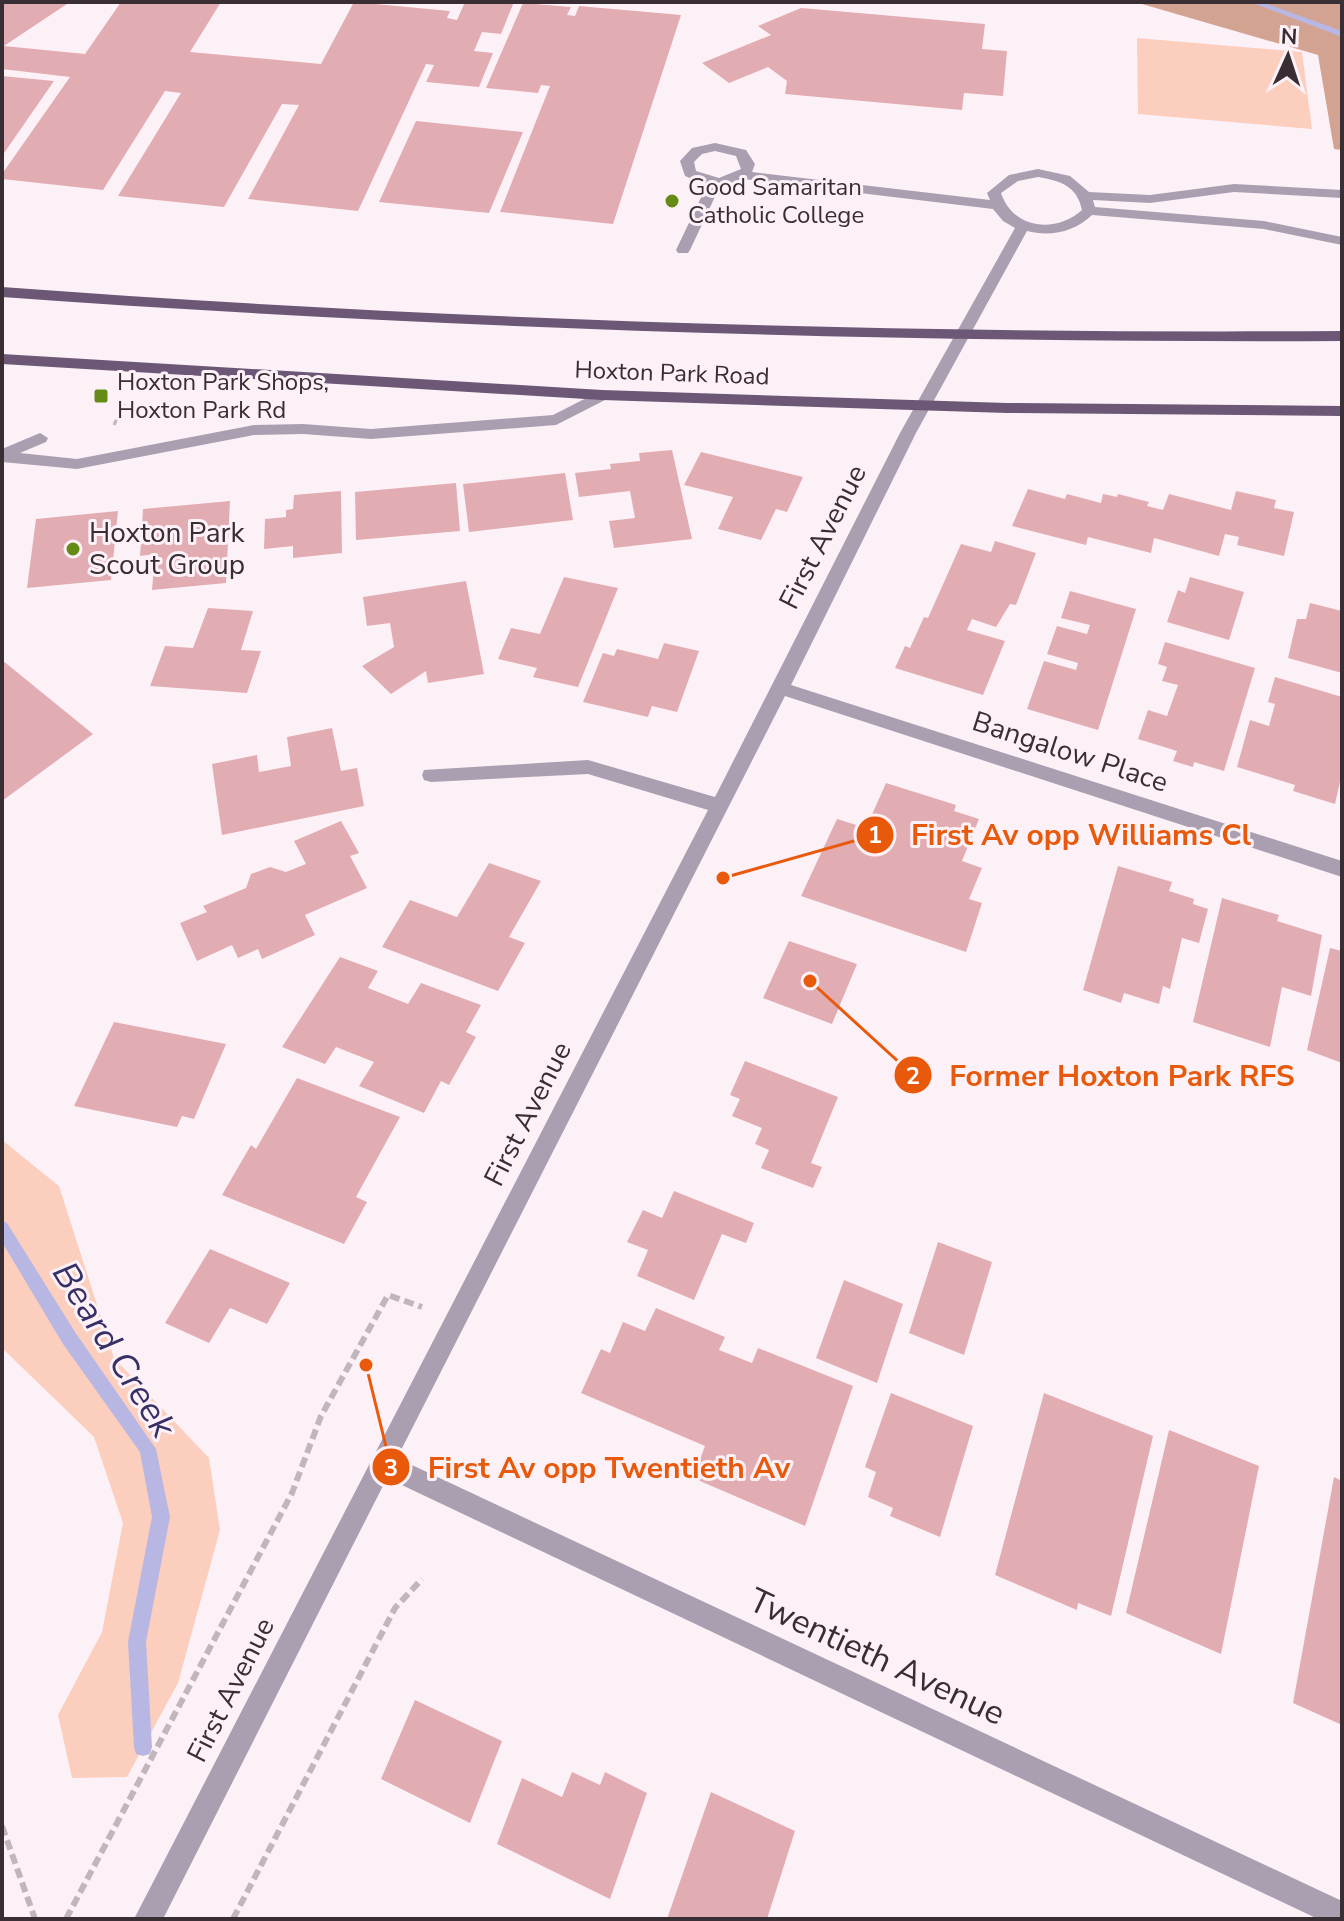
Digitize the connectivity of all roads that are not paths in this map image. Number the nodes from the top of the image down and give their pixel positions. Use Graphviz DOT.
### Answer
graph roads {
  1 [pos="742,175"];
  2 [pos="715,182"];
  3 [pos="1342,194"];
  4 [pos="1087,196"];
  5 [pos="995,205"];
  6 [pos="1089,211"];
  7 [pos="1023,226"];
  8 [pos="1342,241"];
  9 [pos="683,250"];
  10 [pos="2,292"];
  11 [pos="962,336"];
  12 [pos="1342,336"];
  13 [pos="2,359"];
  14 [pos="602,395"];
  15 [pos="923,406"];
  16 [pos="1342,411"];
  17 [pos="40,438"];
  18 [pos="2,456"];
  19 [pos="780,688"];
  20 [pos="431,775"];
  21 [pos="720,806"];
  22 [pos="1342,869"];
  23 [pos="381,1463"];
  24 [pos="1342,1916"];
  25 [pos="148,1919"];
  1 -- 2 [label="street"];
  1 -- 2 [label="street"];
  1 -- 5 [label="street"];
  2 -- 9 [label="street"];
  3 -- 4 [label="street"];
  4 -- 5 [label="street"];
  4 -- 6 [label="street"];
  5 -- 7 [label="street"];
  6 -- 7 [label="street"];
  6 -- 8 [label="street"];
  7 -- 11 [label="street, First Avenue"];
  10 -- 11 [label="main road, Hoxton Park Road"];
  11 -- 12 [label="main road, Hoxton Park Road"];
  11 -- 15 [label="street, First Avenue"];
  13 -- 14 [label="main road, Hoxton Park Road"];
  14 -- 15 [label="main road, Hoxton Park Road"];
  14 -- 18 [label="street"];
  15 -- 16 [label="main road, Hoxton Park Road"];
  15 -- 19 [label="street, First Avenue"];
  17 -- 18 [label="street"];
  19 -- 21 [label="street, First Avenue"];
  19 -- 22 [label="street, Bangalow Place"];
  20 -- 21 [label="street"];
  21 -- 23 [label="street, First Avenue"];
  23 -- 24 [label="street, Twentieth Avenue"];
  23 -- 25 [label="street, First Avenue"];
}
